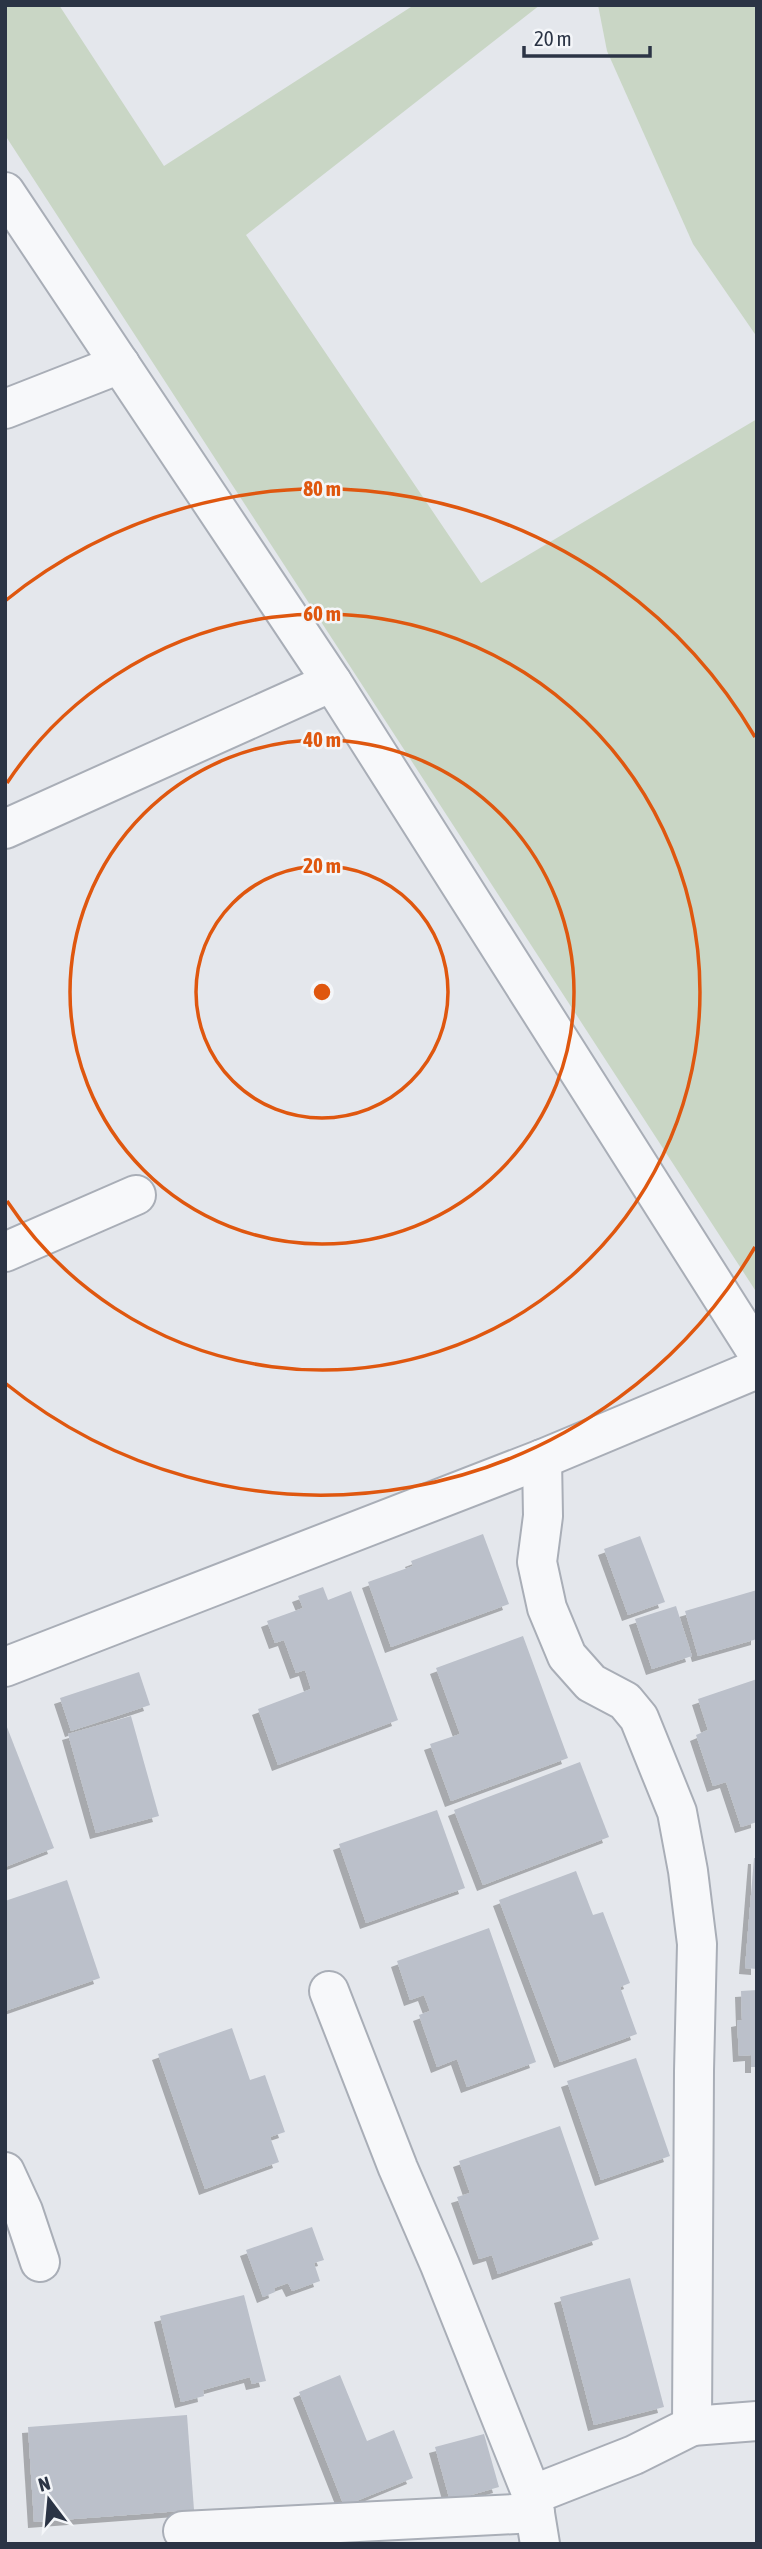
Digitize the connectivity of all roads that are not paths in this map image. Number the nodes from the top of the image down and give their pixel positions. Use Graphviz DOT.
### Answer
graph roads {
  1 [pos="5,192"];
  2 [pos="120,364"];
  3 [pos="5,409"];
  4 [pos="332,682"];
  5 [pos="5,829"];
  6 [pos="136,1195"];
  7 [pos="5,1252"];
  8 [pos="757,1352"];
  9 [pos="757,1369"];
  10 [pos="542,1459"];
  11 [pos="5,1667"];
  12 [pos="329,1991"];
  13 [pos="5,2172"];
  14 [pos="40,2262"];
  15 [pos="757,2421"];
  16 [pos="692,2426"];
  17 [pos="536,2517"];
  18 [pos="183,2531"];
  1 -- 2 [label="street"];
  2 -- 3 [label="street"];
  2 -- 4 [label="street"];
  4 -- 5 [label="street"];
  4 -- 8 [label="street"];
  6 -- 7 [label="street"];
  9 -- 10 [label="street"];
  10 -- 11 [label="street"];
  10 -- 16 [label="street"];
  12 -- 17 [label="street"];
  13 -- 14 [label="street"];
  15 -- 16 [label="street"];
  16 -- 17 [label="street"];
  17 -- 18 [label="street"];
}
